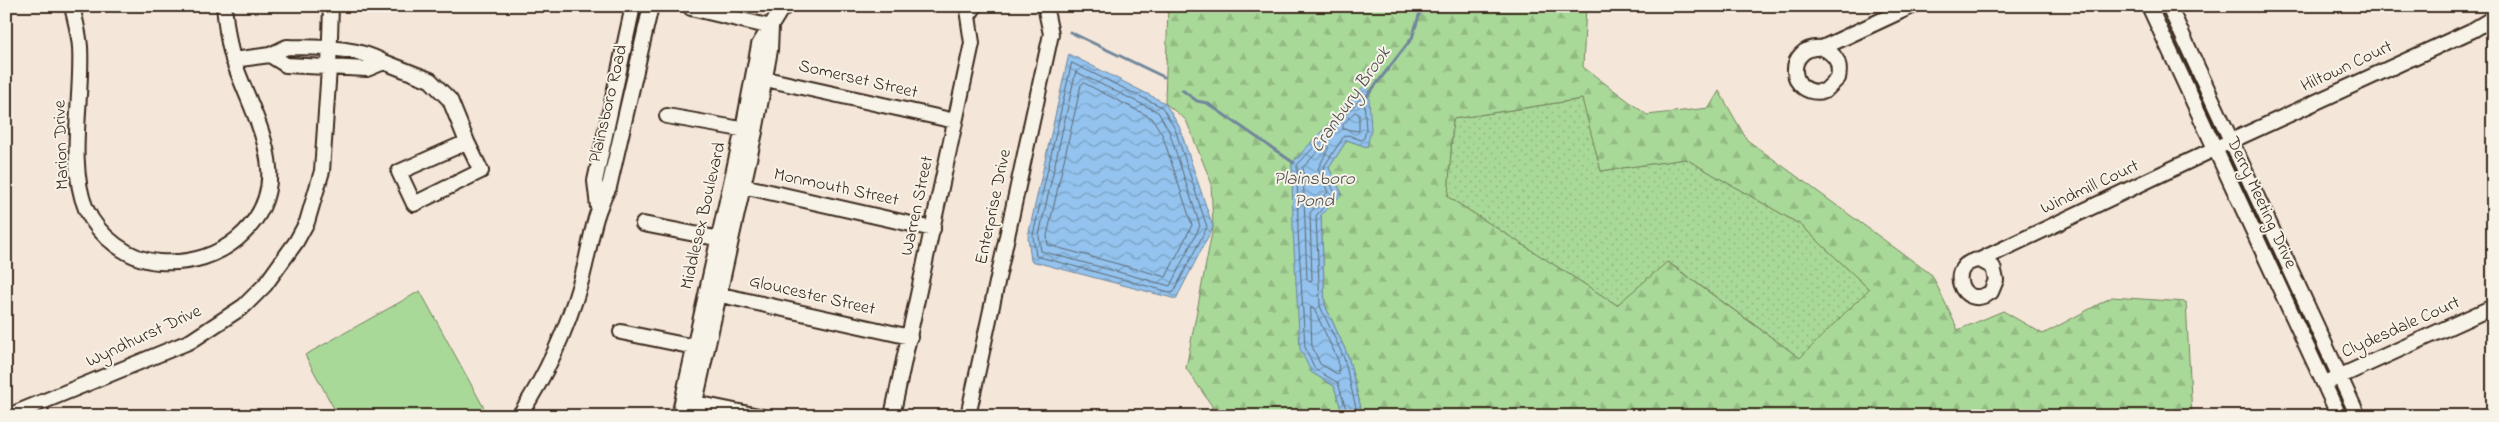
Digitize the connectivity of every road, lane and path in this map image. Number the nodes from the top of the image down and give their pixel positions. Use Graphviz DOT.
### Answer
graph roads {
  1 [pos="72,6"];
  2 [pos="224,6"];
  3 [pos="331,6"];
  4 [pos="633,6"];
  5 [pos="651,6"];
  6 [pos="786,6"];
  7 [pos="957,6"];
  8 [pos="1045,6"];
  9 [pos="1912,6"];
  10 [pos="2149,6"];
  11 [pos="2169,6"];
  12 [pos="691,8"];
  13 [pos="972,11"];
  14 [pos="2493,18"];
  15 [pos="771,26"];
  16 [pos="330,48"];
  17 [pos="1822,48"];
  18 [pos="270,55"];
  19 [pos="233,60"];
  20 [pos="384,62"];
  21 [pos="329,68"];
  22 [pos="759,77"];
  23 [pos="667,116"];
  24 [pos="954,120"];
  25 [pos="749,131"];
  26 [pos="2231,141"];
  27 [pos="467,142"];
  28 [pos="2215,149"];
  29 [pos="737,185"];
  30 [pos="598,208"];
  31 [pos="643,224"];
  32 [pos="933,229"];
  33 [pos="724,240"];
  34 [pos="1980,260"];
  35 [pos="714,293"];
  36 [pos="2493,307"];
  37 [pos="621,332"];
  38 [pos="910,337"];
  39 [pos="701,348"];
  40 [pos="2340,376"];
  41 [pos="2324,384"];
  42 [pos="690,406"];
  43 [pos="8,416"];
  44 [pos="519,416"];
  45 [pos="679,416"];
  46 [pos="759,416"];
  47 [pos="892,416"];
  48 [pos="968,416"];
  49 [pos="2339,416"];
  50 [pos="2358,416"];
  1 -- 19 [label="street, Marion Drive"];
  2 -- 19 [label="street, Marion Drive"];
  3 -- 16 [label="street, Wyndhurst Drive"];
  4 -- 30 [label="street, Plainsboro Road"];
  5 -- 30 [label="street, Plainsboro Road"];
  6 -- 15 [label="street"];
  7 -- 13 [label="street"];
  8 -- 48 [label="street, Enterprise Drive"];
  9 -- 17 [label="street"];
  10 -- 28 [label="street, Derry Meeting Drive"];
  11 -- 26 [label="street, Derry Meeting Drive"];
  12 -- 15 [label="street"];
  13 -- 24 [label="street, Warren Street"];
  14 -- 26 [label="street, Hiltown Court"];
  15 -- 22 [label="street, Middlesex Boulevard"];
  16 -- 18 [label="street"];
  16 -- 20 [label="street"];
  16 -- 21 [label="street, Wyndhurst Drive"];
  18 -- 19 [label="street"];
  18 -- 21 [label="street"];
  20 -- 21 [label="street"];
  20 -- 27 [label="street"];
  21 -- 43 [label="street, Wyndhurst Drive"];
  22 -- 24 [label="street, Somerset Street"];
  22 -- 25 [label="street, Middlesex Boulevard"];
  23 -- 25 [label="street"];
  24 -- 32 [label="street, Warren Street"];
  25 -- 29 [label="street, Middlesex Boulevard"];
  26 -- 28 [label="street, Hiltown Court"];
  26 -- 40 [label="street, Derry Meeting Drive"];
  27 -- 27 [label="street"];
  28 -- 34 [label="street, Windmill Court"];
  28 -- 41 [label="street, Derry Meeting Drive"];
  29 -- 32 [label="street, Monmouth Street"];
  29 -- 33 [label="street, Middlesex Boulevard"];
  30 -- 44 [label="street, Plainsboro Road"];
  31 -- 33 [label="street"];
  32 -- 38 [label="street, Warren Street"];
  33 -- 35 [label="street, Middlesex Boulevard"];
  35 -- 38 [label="street, Gloucester Street"];
  35 -- 39 [label="street, Middlesex Boulevard"];
  36 -- 40 [label="street, Clydesdale Court"];
  37 -- 39 [label="street"];
  38 -- 47 [label="street, Warren Street"];
  39 -- 42 [label="street, Middlesex Boulevard"];
  40 -- 41 [label="street, Clydesdale Court"];
  40 -- 50 [label="street, Derry Meeting Drive"];
  41 -- 49 [label="street, Derry Meeting Drive"];
  42 -- 45 [label="street, Middlesex Boulevard"];
  42 -- 46 [label="street"];
}
